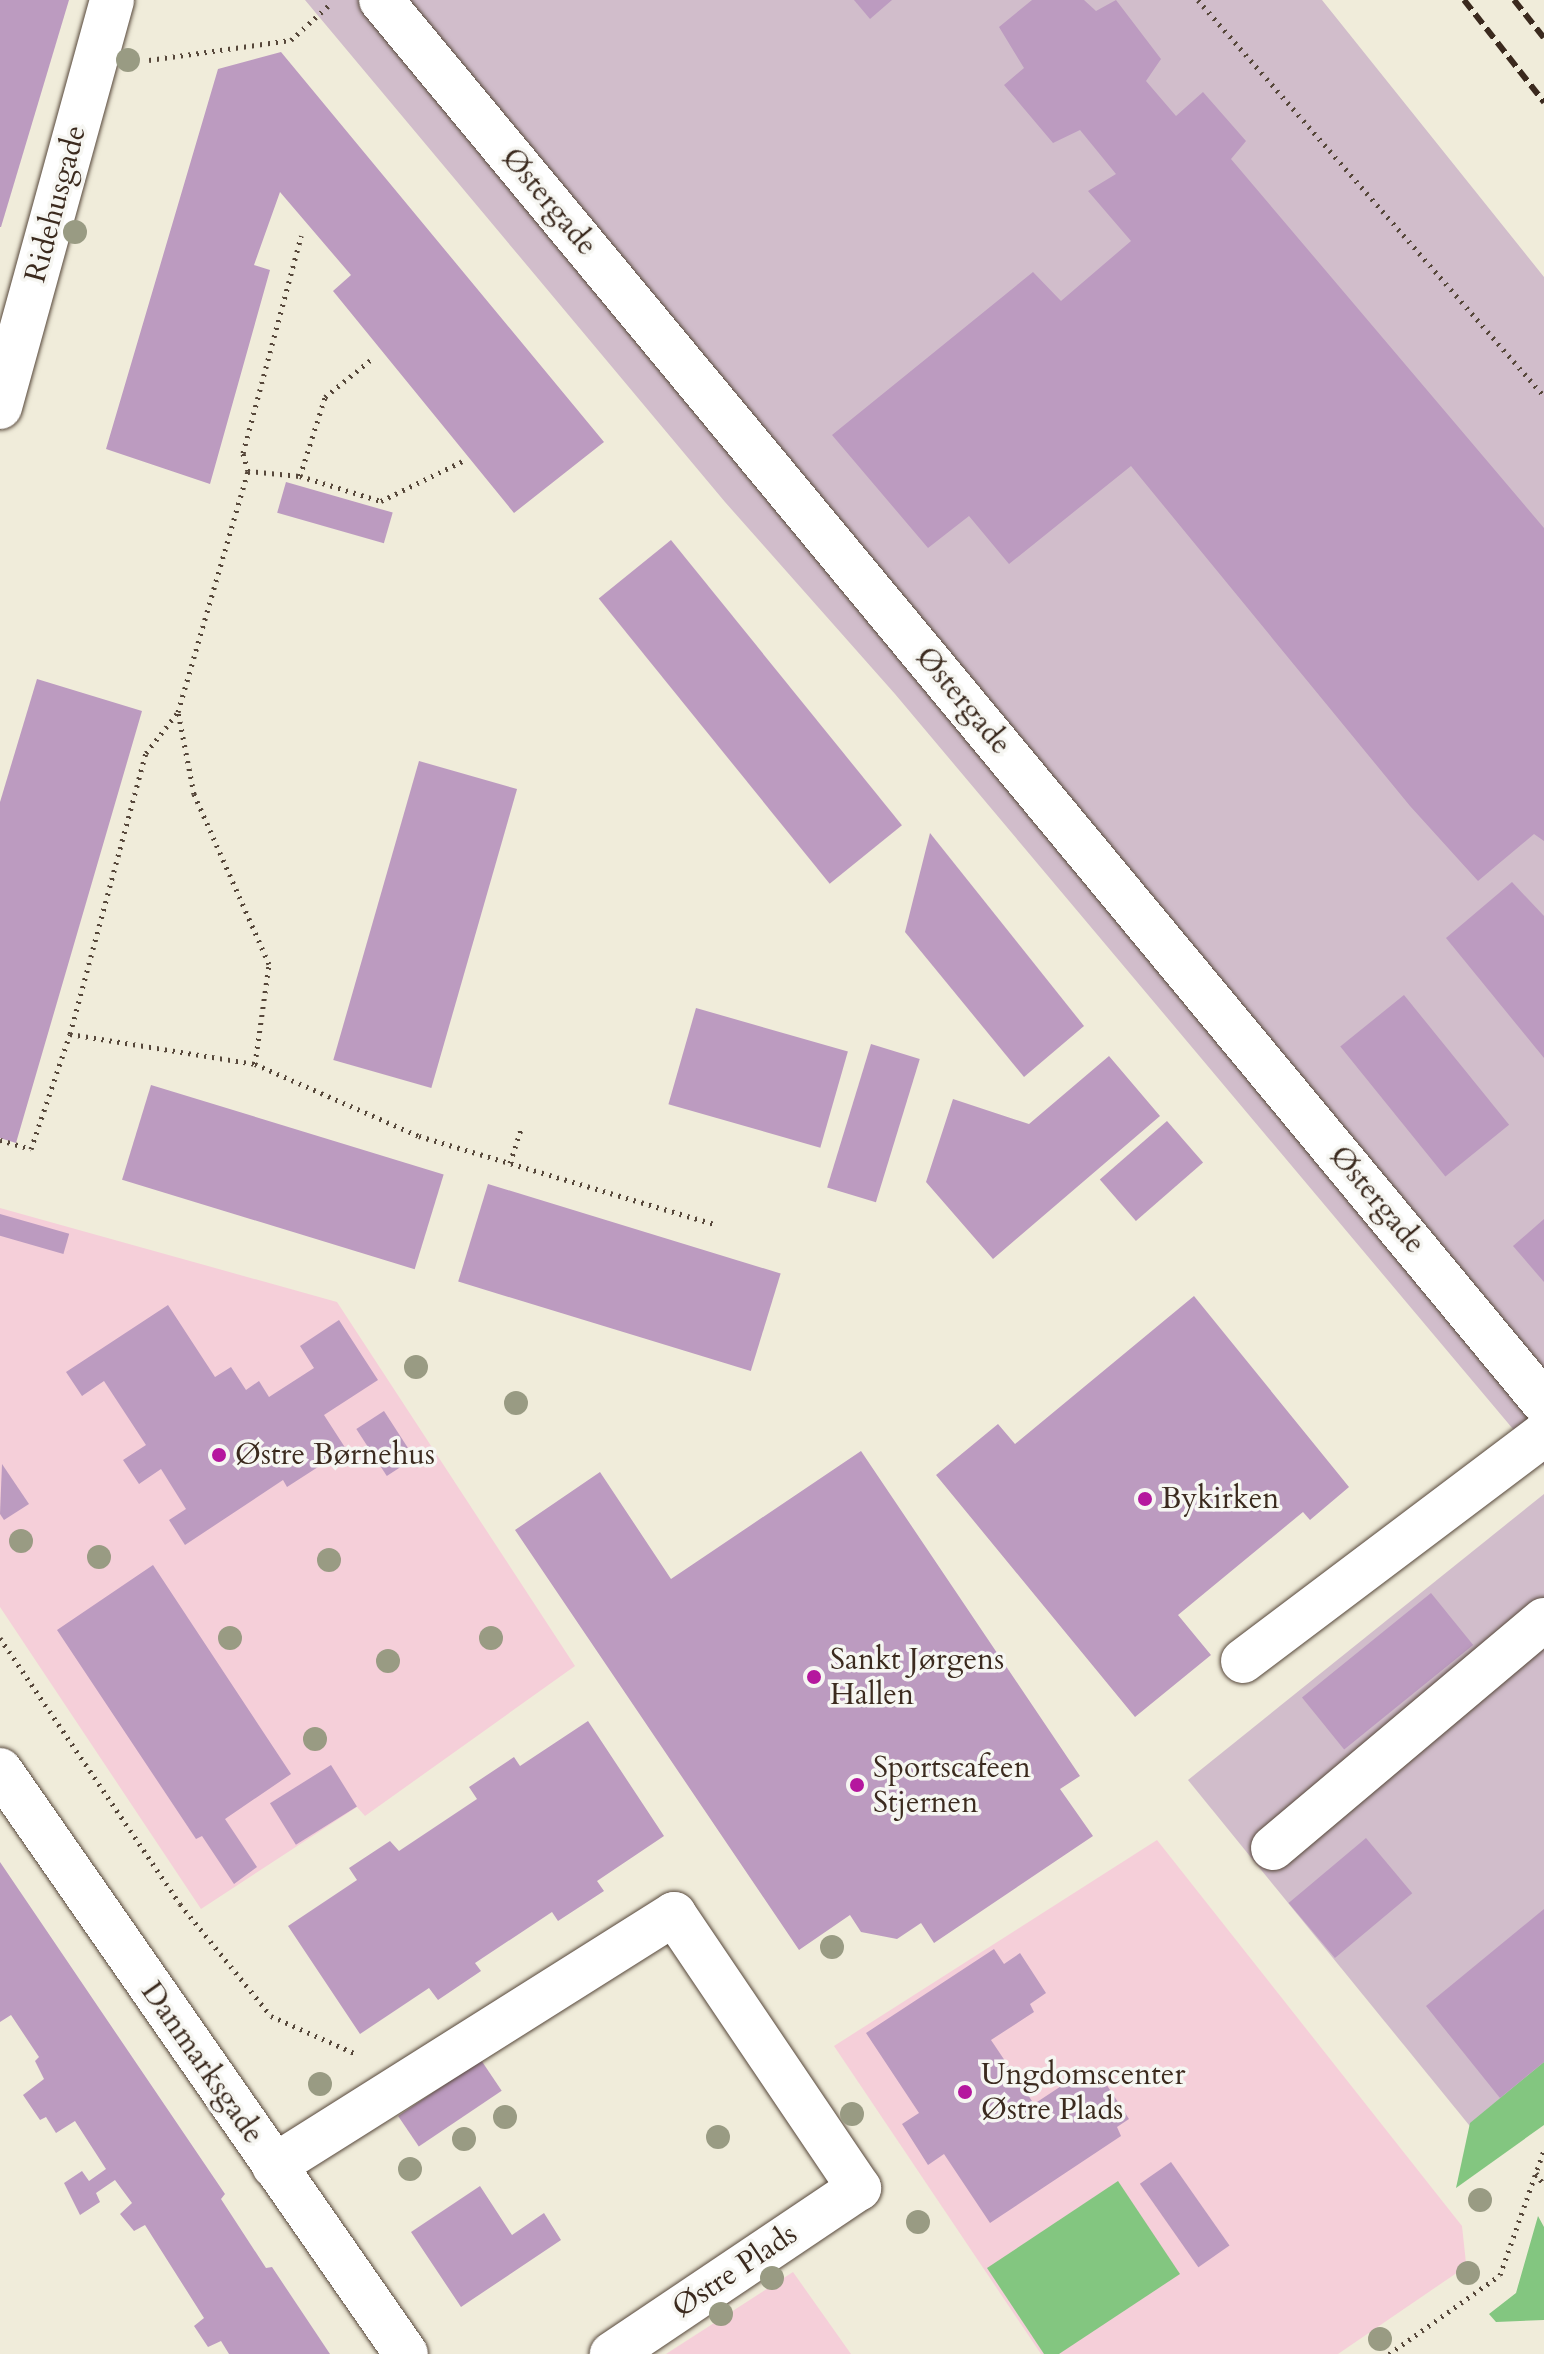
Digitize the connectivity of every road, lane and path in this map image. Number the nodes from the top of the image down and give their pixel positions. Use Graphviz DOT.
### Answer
graph roads {
  1 [pos="112,0"];
  2 [pos="335,0"];
  3 [pos="381,0"];
  4 [pos="1198,0"];
  5 [pos="93,69"];
  6 [pos="301,236"];
  7 [pos="373,358"];
  8 [pos="1544,396"];
  9 [pos="0,407"];
  10 [pos="463,461"];
  11 [pos="248,471"];
  12 [pos="300,476"];
  13 [pos="178,712"];
  14 [pos="70,1034"];
  15 [pos="255,1064"];
  16 [pos="522,1126"];
  17 [pos="0,1140"];
  18 [pos="510,1163"];
  19 [pos="714,1224"];
  20 [pos="1544,1403"];
  21 [pos="1544,1434"];
  22 [pos="1544,1620"];
  23 [pos="0,1638"];
  24 [pos="1243,1661"];
  25 [pos="0,1770"];
  26 [pos="1273,1848"];
  27 [pos="384,2097"];
  28 [pos="1544,2150"];
  29 [pos="274,2166"];
  30 [pos="1535,2173"];
  31 [pos="1544,2185"];
  32 [pos="406,2354"];
  33 [pos="612,2354"];
  34 [pos="1389,2354"];
  1 -- 5 [label="street, Ridehusgade"];
  2 -- 5 [label="path"];
  3 -- 20 [label="street, Østergade"];
  4 -- 8 [label="path"];
  5 -- 9 [label="street, Ridehusgade"];
  6 -- 11 [label="path"];
  7 -- 12 [label="path"];
  10 -- 12 [label="path"];
  11 -- 12 [label="path"];
  11 -- 13 [label="path"];
  13 -- 14 [label="path"];
  13 -- 15 [label="path"];
  14 -- 15 [label="path"];
  14 -- 17 [label="path"];
  15 -- 18 [label="path"];
  16 -- 18 [label="path"];
  18 -- 19 [label="path"];
  21 -- 24 [label="street"];
  22 -- 26 [label="street"];
  23 -- 27 [label="path"];
  25 -- 29 [label="street, Danmarksgade"];
  27 -- 29 [label="street"];
  27 -- 33 [label="street, Østre Plads"];
  28 -- 30 [label="path"];
  29 -- 32 [label="street, Danmarksgade"];
  30 -- 31 [label="path"];
  30 -- 34 [label="path"];
}
